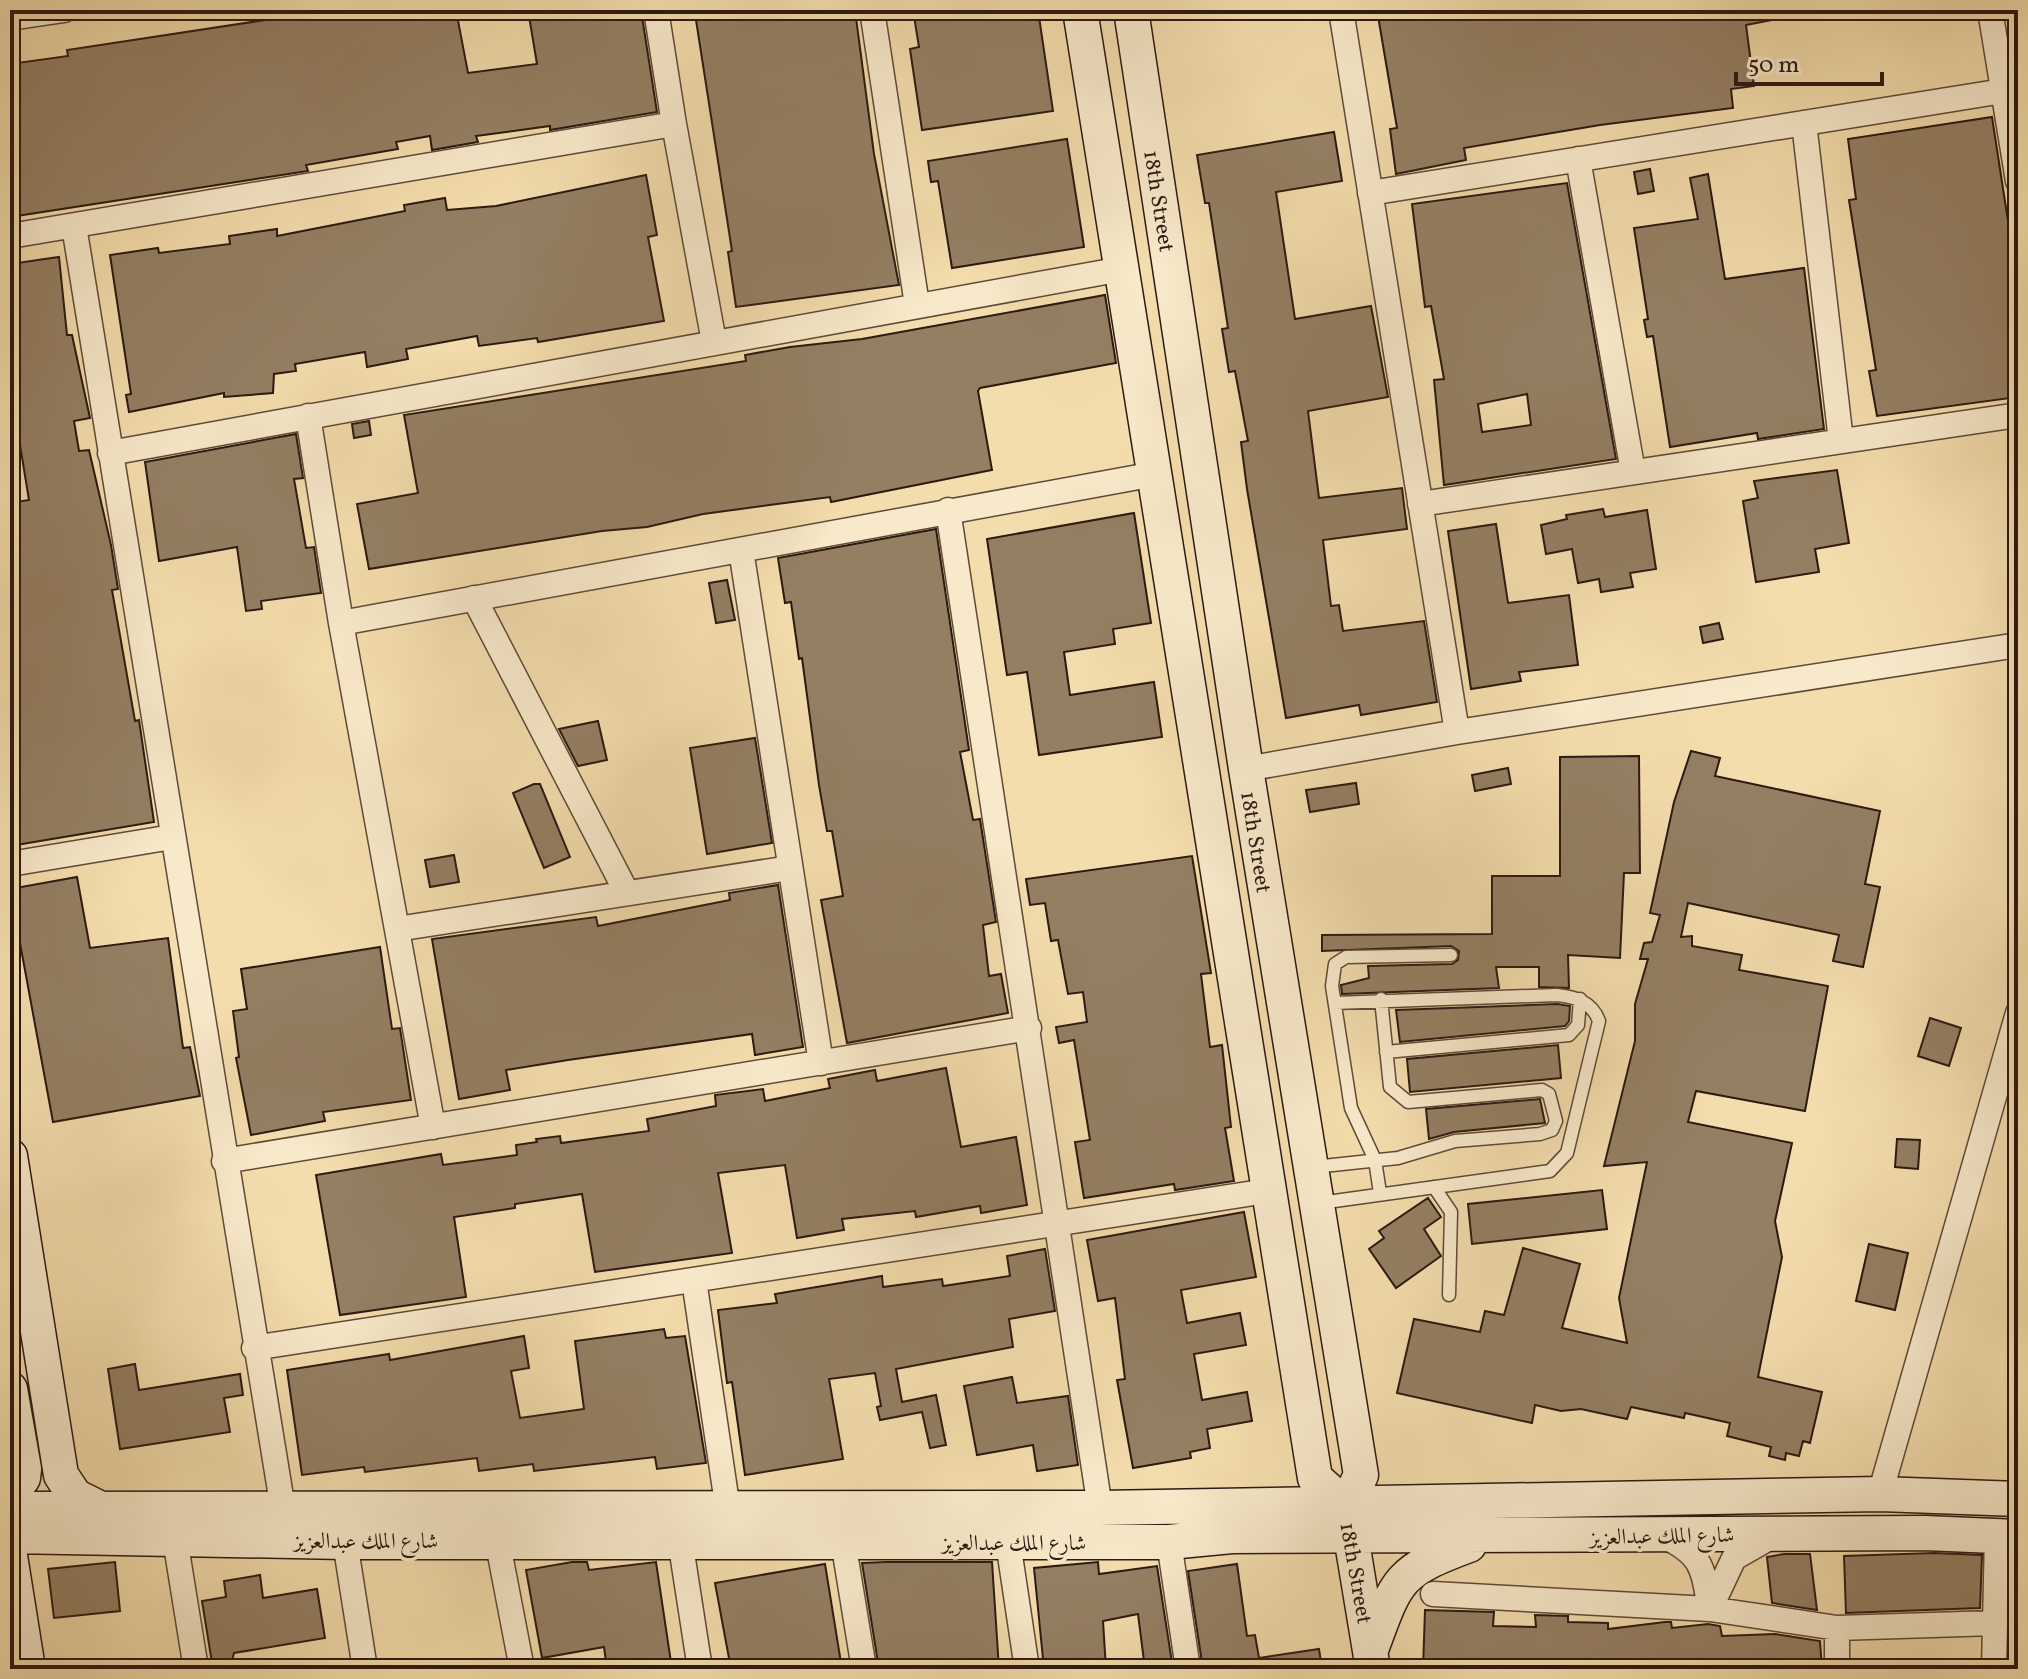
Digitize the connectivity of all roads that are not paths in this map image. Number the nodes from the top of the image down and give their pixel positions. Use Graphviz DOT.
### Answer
graph roads {
  1 [pos="64,10"];
  2 [pos="656,10"];
  3 [pos="872,10"];
  4 [pos="1080,10"];
  5 [pos="1131,10"];
  6 [pos="1341,10"];
  7 [pos="1990,10"];
  8 [pos="36,12"];
  9 [pos="10,18"];
  10 [pos="2003,91"];
  11 [pos="1804,123"];
  12 [pos="674,124"];
  13 [pos="1578,159"];
  14 [pos="2018,181"];
  15 [pos="1370,193"];
  16 [pos="74,226"];
  17 [pos="10,236"];
  18 [pos="1122,269"];
  19 [pos="917,305"];
  20 [pos="714,342"];
  21 [pos="2018,415"];
  22 [pos="308,416"];
  23 [pos="1841,441"];
  24 [pos="110,453"];
  25 [pos="1633,472"];
  26 [pos="1155,474"];
  27 [pos="1420,504"];
  28 [pos="948,510"];
  29 [pos="741,550"];
  30 [pos="1168,558"];
  31 [pos="474,598"];
  32 [pos="341,623"];
  33 [pos="2018,645"];
  34 [pos="1457,732"];
  35 [pos="1246,769"];
  36 [pos="172,837"];
  37 [pos="10,864"];
  38 [pos="790,868"];
  39 [pos="627,893"];
  40 [pos="397,929"];
  41 [pos="1451,955"];
  42 [pos="1381,999"];
  43 [pos="1580,999"];
  44 [pos="1335,1003"];
  45 [pos="2018,1013"];
  46 [pos="1029,1028"];
  47 [pos="1386,1052"];
  48 [pos="821,1063"];
  49 [pos="433,1127"];
  50 [pos="10,1156"];
  51 [pos="1375,1160"];
  52 [pos="224,1161"];
  53 [pos="1311,1167"];
  54 [pos="1434,1187"];
  55 [pos="1267,1191"];
  56 [pos="1380,1193"];
  57 [pos="1317,1204"];
  58 [pos="1058,1223"];
  59 [pos="694,1280"];
  60 [pos="1449,1295"];
  61 [pos="254,1348"];
  62 [pos="10,1389"];
  63 [pos="1880,1494"];
  64 [pos="10,1495"];
  65 [pos="2018,1499"];
  66 [pos="1100,1508"];
  67 [pos="10,1509"];
  68 [pos="283,1509"];
  69 [pos="103,1510"];
  70 [pos="728,1510"];
  71 [pos="1348,1521"];
  72 [pos="1781,1533"];
  73 [pos="1660,1535"];
  74 [pos="10,1536"];
  75 [pos="2008,1536"];
  76 [pos="1489,1537"];
  77 [pos="175,1539"];
  78 [pos="497,1539"];
  79 [pos="680,1540"];
  80 [pos="843,1541"];
  81 [pos="345,1542"];
  82 [pos="1008,1542"];
  83 [pos="1169,1542"];
  84 [pos="10,1556"];
  85 [pos="1433,1594"];
  86 [pos="1710,1609"];
  87 [pos="1995,1623"];
  88 [pos="1837,1628"];
  89 [pos="1372,1660"];
  90 [pos="28,1669"];
  91 [pos="196,1669"];
  92 [pos="365,1669"];
  93 [pos="522,1669"];
  94 [pos="700,1669"];
  95 [pos="864,1669"];
  96 [pos="1027,1669"];
  97 [pos="1188,1669"];
  98 [pos="1837,1669"];
  99 [pos="1994,1669"];
  1 -- 8 [label="street"];
  2 -- 12 [label="street"];
  3 -- 19 [label="street"];
  4 -- 18 [label="street"];
  5 -- 35 [label="street, 18th Street"];
  6 -- 15 [label="street"];
  7 -- 10 [label="street"];
  8 -- 9 [label="street"];
  10 -- 11 [label="street"];
  10 -- 14 [label="street"];
  11 -- 13 [label="street"];
  11 -- 23 [label="street"];
  12 -- 16 [label="street"];
  12 -- 20 [label="street"];
  13 -- 15 [label="street"];
  13 -- 25 [label="street"];
  15 -- 27 [label="street"];
  16 -- 17 [label="street"];
  16 -- 24 [label="street"];
  18 -- 19 [label="street"];
  18 -- 26 [label="street"];
  19 -- 20 [label="street"];
  20 -- 22 [label="street"];
  21 -- 23 [label="street"];
  22 -- 24 [label="street"];
  22 -- 32 [label="street"];
  23 -- 25 [label="street"];
  24 -- 36 [label="street"];
  25 -- 27 [label="street"];
  26 -- 28 [label="street"];
  26 -- 30 [label="street"];
  27 -- 34 [label="street"];
  28 -- 29 [label="street"];
  28 -- 46 [label="street"];
  29 -- 31 [label="street"];
  29 -- 38 [label="street"];
  30 -- 35 [label="street"];
  30 -- 55 [label="street"];
  31 -- 32 [label="street"];
  31 -- 39 [label="street"];
  32 -- 40 [label="street"];
  33 -- 34 [label="street"];
  34 -- 35 [label="street"];
  35 -- 53 [label="street, 18th Street"];
  36 -- 37 [label="street"];
  36 -- 52 [label="street"];
  38 -- 39 [label="street"];
  38 -- 48 [label="street"];
  39 -- 40 [label="street"];
  40 -- 49 [label="street"];
  41 -- 44 [label="lane"];
  42 -- 43 [label="lane"];
  42 -- 44 [label="lane"];
  42 -- 47 [label="lane"];
  43 -- 47 [label="lane"];
  43 -- 54 [label="lane"];
  44 -- 51 [label="lane"];
  45 -- 63 [label="street"];
  46 -- 48 [label="street"];
  46 -- 58 [label="street"];
  47 -- 51 [label="lane"];
  48 -- 49 [label="street"];
  49 -- 52 [label="street"];
  50 -- 69 [label="street"];
  51 -- 53 [label="lane"];
  51 -- 56 [label="lane"];
  52 -- 61 [label="street"];
  53 -- 57 [label="street, 18th Street"];
  54 -- 56 [label="lane"];
  54 -- 60 [label="lane"];
  55 -- 58 [label="street"];
  55 -- 71 [label="street"];
  56 -- 57 [label="lane"];
  57 -- 71 [label="street, 18th Street"];
  58 -- 59 [label="street"];
  58 -- 66 [label="street"];
  59 -- 61 [label="street"];
  59 -- 70 [label="street"];
  61 -- 68 [label="street"];
  62 -- 64 [label="street"];
  63 -- 65 [label="street, شارع الملك عبدالعزيز"];
  63 -- 71 [label="street, شارع الملك عبدالعزيز"];
  66 -- 70 [label="street, شارع الملك عبدالعزيز"];
  66 -- 71 [label="street, شارع الملك عبدالعزيز"];
  67 -- 69 [label="street, شارع الملك عبدالعزيز"];
  68 -- 69 [label="street, شارع الملك عبدالعزيز"];
  68 -- 70 [label="street, شارع الملك عبدالعزيز"];
  71 -- 76 [label="street, شارع الملك عبدالعزيز"];
  71 -- 83 [label="street, شارع الملك عبدالعزيز"];
  71 -- 89 [label="street, 18th Street"];
  72 -- 73 [label="street, شارع الملك عبدالعزيز"];
  72 -- 75 [label="street, شارع الملك عبدالعزيز"];
  72 -- 86 [label="street"];
  73 -- 76 [label="street, شارع الملك عبدالعزيز"];
  73 -- 86 [label="street"];
  74 -- 77 [label="street, شارع الملك عبدالعزيز"];
  75 -- 87 [label="street"];
  76 -- 89 [label="street"];
  77 -- 81 [label="street, شارع الملك عبدالعزيز"];
  77 -- 91 [label="street"];
  78 -- 79 [label="street, شارع الملك عبدالعزيز"];
  78 -- 81 [label="street, شارع الملك عبدالعزيز"];
  78 -- 93 [label="street"];
  79 -- 80 [label="street, شارع الملك عبدالعزيز"];
  79 -- 94 [label="street"];
  80 -- 82 [label="street, شارع الملك عبدالعزيز"];
  80 -- 95 [label="street"];
  81 -- 92 [label="street"];
  82 -- 83 [label="street, شارع الملك عبدالعزيز"];
  82 -- 96 [label="street"];
  83 -- 97 [label="street"];
  84 -- 90 [label="street"];
  85 -- 86 [label="street"];
  86 -- 88 [label="street"];
  87 -- 88 [label="street"];
  87 -- 99 [label="street"];
  88 -- 98 [label="street"];
}
